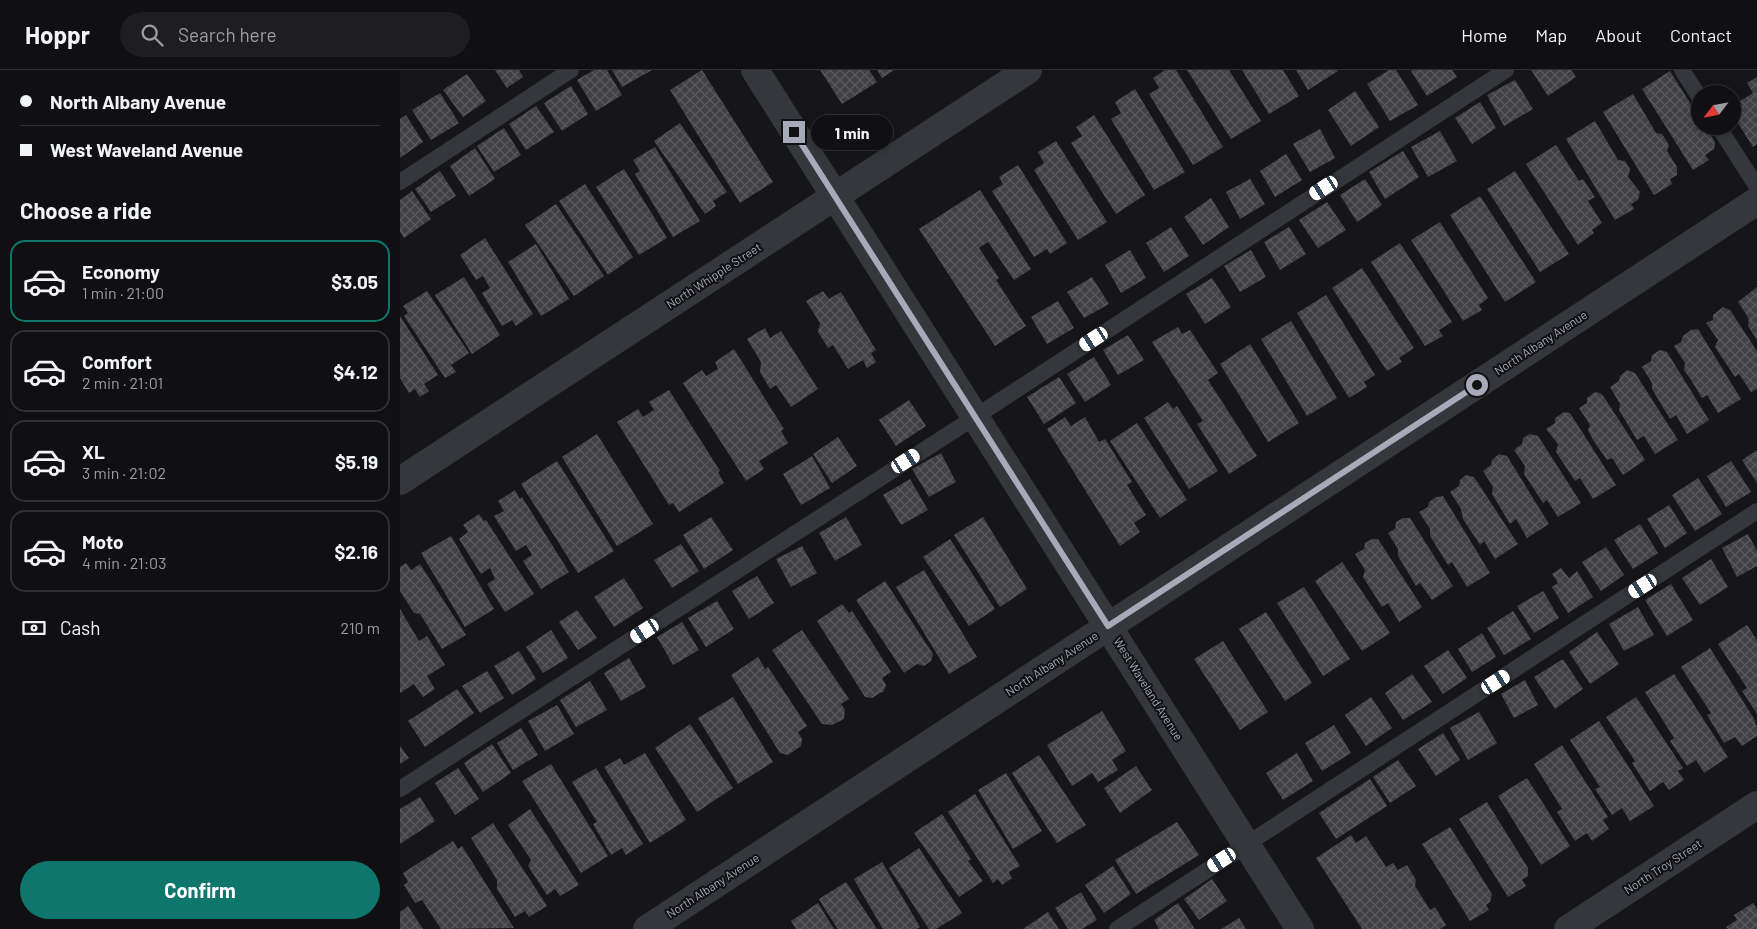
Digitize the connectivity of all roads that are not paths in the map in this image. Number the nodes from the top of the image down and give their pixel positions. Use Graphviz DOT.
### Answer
graph roads {
  1 [pos="571,70"];
  2 [pos="755,70"];
  3 [pos="1028,70"];
  4 [pos="1506,70"];
  5 [pos="1682,70"];
  6 [pos="1692,85"];
  7 [pos="1724,135"];
  8 [pos="400,182"];
  9 [pos="1757,187"];
  10 [pos="835,196"];
  11 [pos="1757,201"];
  12 [pos="975,417"];
  13 [pos="400,481"];
  14 [pos="1757,511"];
  15 [pos="1108,626"];
  16 [pos="400,789"];
  17 [pos="1757,805"];
  18 [pos="1246,844"];
  19 [pos="647,929"];
  20 [pos="1118,929"];
  21 [pos="1300,929"];
  22 [pos="1568,929"];
  1 -- 8 [label="lane"];
  2 -- 10 [label="street, West Waveland Avenue"];
  3 -- 10 [label="street, North Whipple Street"];
  4 -- 12 [label="lane"];
  5 -- 6 [label="lane"];
  7 -- 9 [label="lane"];
  10 -- 12 [label="street, West Waveland Avenue"];
  10 -- 13 [label="street, North Whipple Street"];
  11 -- 15 [label="street, North Albany Avenue"];
  12 -- 15 [label="street, West Waveland Avenue"];
  12 -- 16 [label="lane"];
  14 -- 18 [label="lane"];
  15 -- 18 [label="street, West Waveland Avenue"];
  15 -- 19 [label="street, North Albany Avenue"];
  17 -- 22 [label="street, North Troy Street"];
  18 -- 20 [label="lane"];
  18 -- 21 [label="street, West Waveland Avenue"];
}
